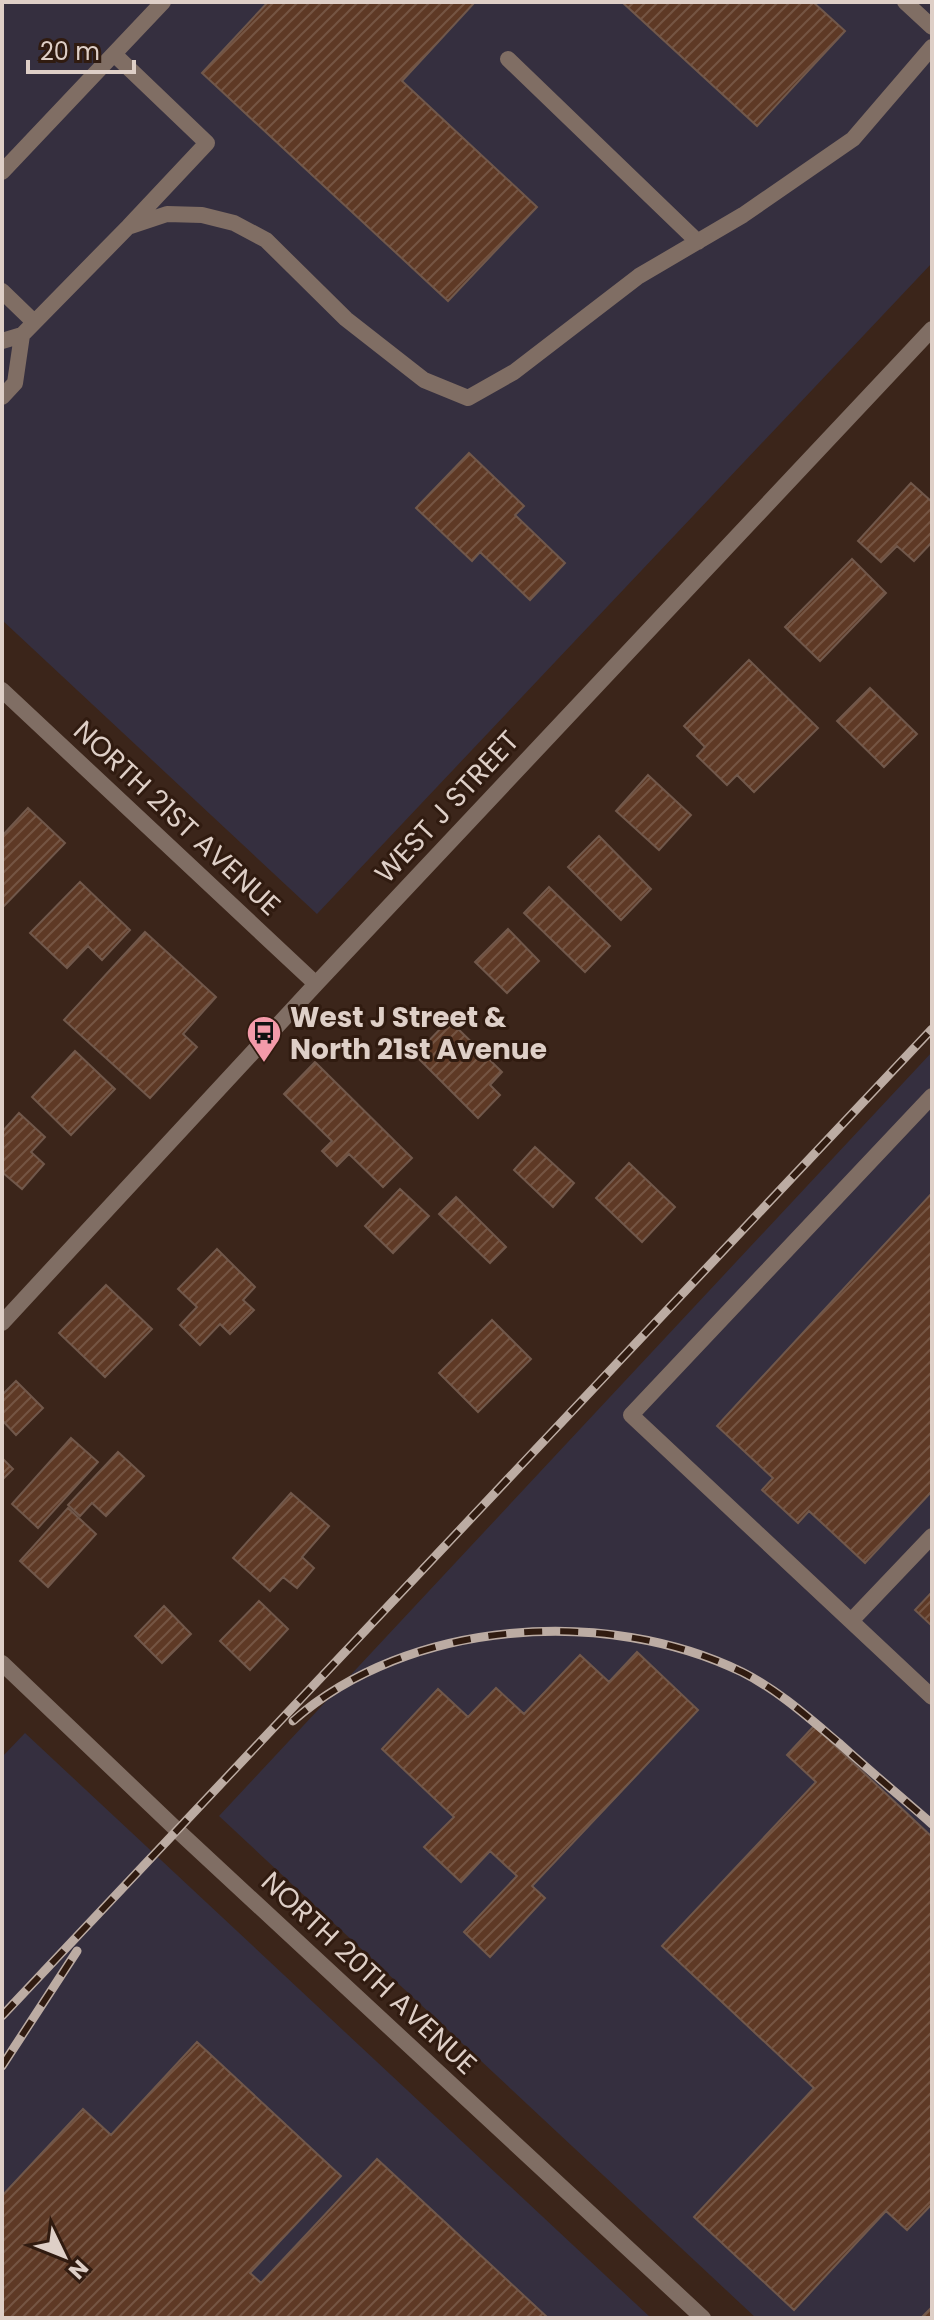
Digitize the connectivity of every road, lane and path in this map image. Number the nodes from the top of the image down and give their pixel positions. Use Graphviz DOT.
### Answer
graph roads {
  1 [pos="163,2"];
  2 [pos="905,2"];
  3 [pos="932,27"];
  4 [pos="932,47"];
  5 [pos="114,54"];
  6 [pos="508,59"];
  7 [pos="2,172"];
  8 [pos="128,227"];
  9 [pos="698,242"];
  10 [pos="2,291"];
  11 [pos="34,322"];
  12 [pos="932,329"];
  13 [pos="22,335"];
  14 [pos="2,341"];
  15 [pos="2,397"];
  16 [pos="2,690"];
  17 [pos="316,984"];
  18 [pos="932,1096"];
  19 [pos="2,1323"];
  20 [pos="932,1536"];
  21 [pos="851,1621"];
  22 [pos="2,1663"];
  23 [pos="932,1697"];
  24 [pos="703,2318"];
  1 -- 5 [label="street"];
  2 -- 3 [label="street"];
  4 -- 9 [label="street"];
  5 -- 7 [label="street"];
  5 -- 8 [label="street"];
  6 -- 9 [label="street"];
  8 -- 9 [label="street"];
  8 -- 11 [label="street"];
  10 -- 11 [label="street"];
  11 -- 13 [label="street"];
  12 -- 17 [label="street, WEST J STREET"];
  13 -- 14 [label="street"];
  13 -- 15 [label="street"];
  16 -- 17 [label="street, NORTH 21ST AVENUE"];
  17 -- 19 [label="street, WEST J STREET"];
  18 -- 21 [label="street"];
  20 -- 21 [label="street"];
  21 -- 23 [label="street"];
  22 -- 24 [label="street, NORTH 20TH AVENUE"];
}
